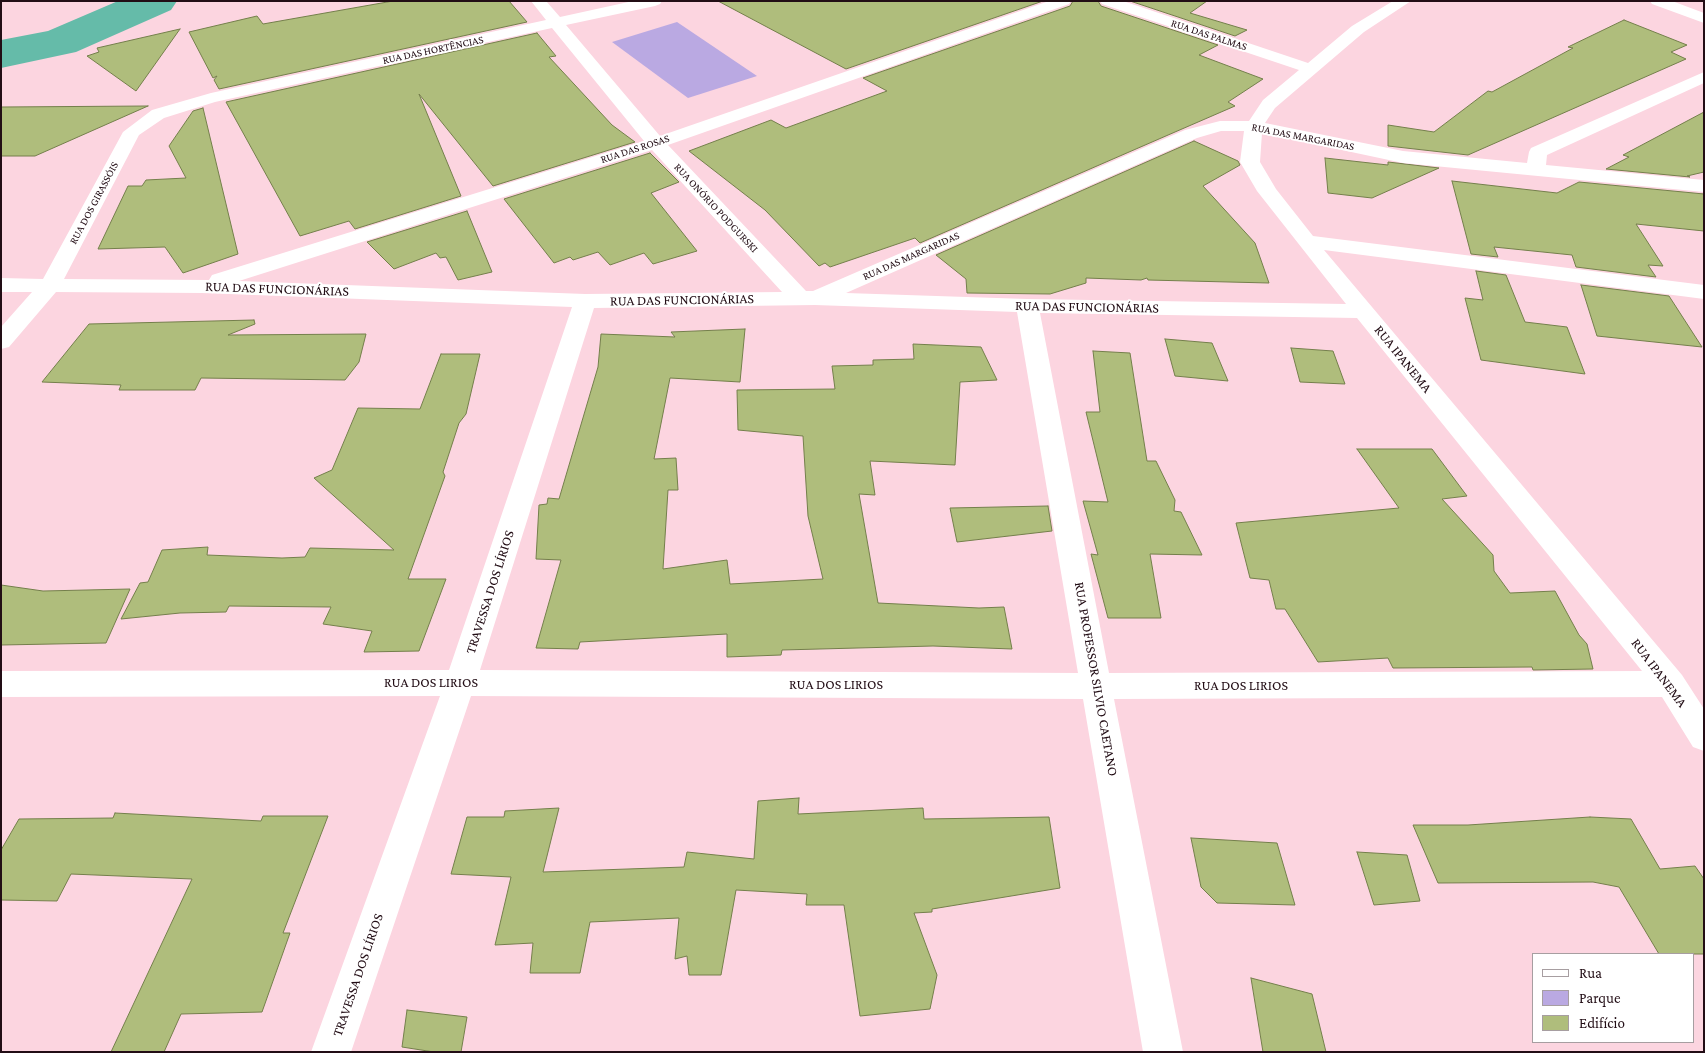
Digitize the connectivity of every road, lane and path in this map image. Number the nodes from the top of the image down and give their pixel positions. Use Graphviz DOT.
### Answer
graph roads {
  1 [pos="538,1"];
  2 [pos="655,1"];
  3 [pos="1064,1"];
  4 [pos="1107,1"];
  5 [pos="1404,1"];
  6 [pos="1657,1"];
  7 [pos="1704,18"];
  8 [pos="556,23"];
  9 [pos="1311,69"];
  10 [pos="1704,77"];
  11 [pos="211,98"];
  12 [pos="1254,126"];
  13 [pos="656,143"];
  14 [pos="1536,171"];
  15 [pos="1704,186"];
  16 [pos="1306,241"];
  17 [pos="1,285"];
  18 [pos="50,285"];
  19 [pos="202,286"];
  20 [pos="1704,292"];
  21 [pos="808,298"];
  22 [pos="585,301"];
  23 [pos="1026,306"];
  24 [pos="1363,311"];
  25 [pos="1,342"];
  26 [pos="460,683"];
  27 [pos="1,684"];
  28 [pos="1671,684"];
  29 [pos="1097,686"];
  30 [pos="1704,737"];
  31 [pos="332,1052"];
  32 [pos="1163,1052"];
  1 -- 8 [label="street, RUA ONÓRIO PODGURSKI"];
  2 -- 8 [label="street, RUA DAS HORTÊNCIAS"];
  3 -- 13 [label="street, RUA DAS ROSAS"];
  4 -- 9 [label="street, RUA DAS PALMAS"];
  5 -- 9 [label="street, RUA IPANEMA"];
  6 -- 7 [label="street"];
  8 -- 11 [label="street, RUA DAS HORTÊNCIAS"];
  8 -- 13 [label="street, RUA ONÓRIO PODGURSKI"];
  9 -- 12 [label="street, RUA IPANEMA"];
  10 -- 14 [label="street"];
  11 -- 18 [label="street, RUA DOS GIRASSÓIS"];
  12 -- 14 [label="street, RUA DAS MARGARIDAS"];
  12 -- 16 [label="street, RUA IPANEMA"];
  12 -- 21 [label="street, RUA DAS MARGARIDAS"];
  13 -- 19 [label="street, RUA DAS ROSAS"];
  13 -- 21 [label="street, RUA ONÓRIO PODGURSKI"];
  14 -- 15 [label="street, RUA DAS MARGARIDAS"];
  16 -- 20 [label="street"];
  16 -- 24 [label="street, RUA IPANEMA"];
  17 -- 18 [label="street, RUA DAS FUNCIONÁRIAS"];
  18 -- 19 [label="street, RUA DAS FUNCIONÁRIAS"];
  18 -- 25 [label="street, RUA DOS GIRASSÓIS"];
  19 -- 22 [label="street, RUA DAS FUNCIONÁRIAS"];
  21 -- 22 [label="street, RUA DAS FUNCIONÁRIAS"];
  21 -- 23 [label="street, RUA DAS FUNCIONÁRIAS"];
  22 -- 26 [label="street, TRAVESSA DOS LÍRIOS"];
  23 -- 24 [label="street, RUA DAS FUNCIONÁRIAS"];
  23 -- 29 [label="street, RUA PROFESSOR SILVIO CAETANO"];
  24 -- 28 [label="street, RUA IPANEMA"];
  26 -- 27 [label="street, RUA DOS LIRIOS"];
  26 -- 29 [label="street, RUA DOS LIRIOS"];
  26 -- 31 [label="street, TRAVESSA DOS LÍRIOS"];
  28 -- 29 [label="street, RUA DOS LIRIOS"];
  28 -- 30 [label="street, RUA IPANEMA"];
  29 -- 32 [label="street, RUA PROFESSOR SILVIO CAETANO"];
}
